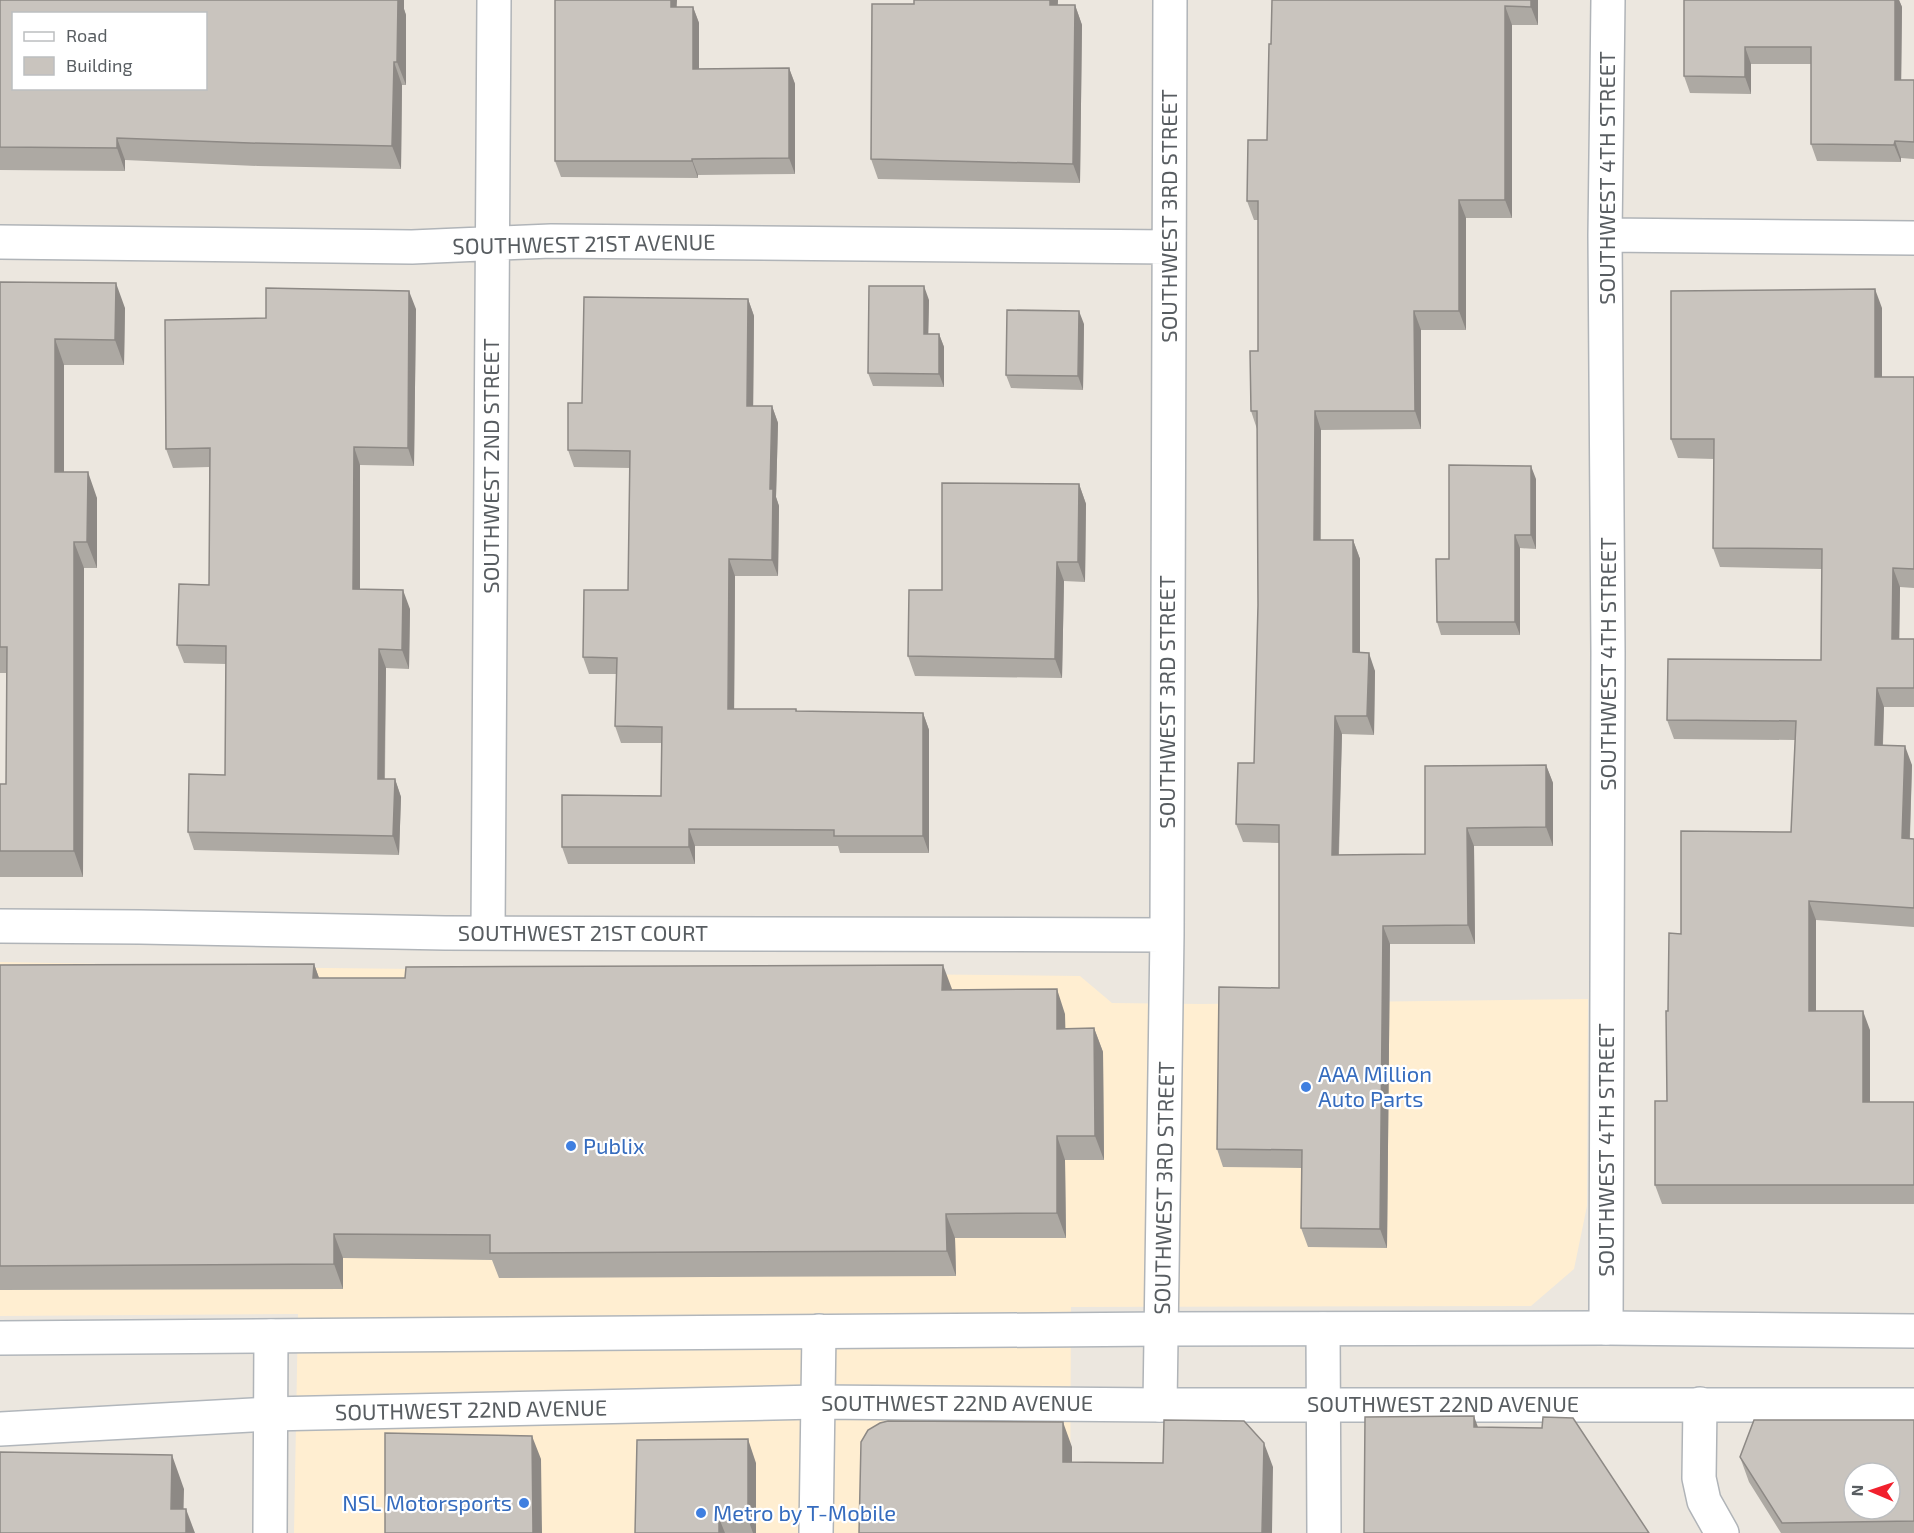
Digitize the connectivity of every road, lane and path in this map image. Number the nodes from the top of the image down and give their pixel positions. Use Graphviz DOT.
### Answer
graph roads {
  1 [pos="494,0"];
  2 [pos="1170,0"];
  3 [pos="1608,0"];
  4 [pos="1605,235"];
  5 [pos="1914,238"];
  6 [pos="0,242"];
  7 [pos="492,244"];
  8 [pos="1169,247"];
  9 [pos="0,926"];
  10 [pos="488,932"];
  11 [pos="1167,935"];
  12 [pos="1162,1329"];
  13 [pos="1323,1329"];
  14 [pos="1606,1329"];
  15 [pos="819,1331"];
  16 [pos="1914,1331"];
  17 [pos="271,1336"];
  18 [pos="0,1338"];
  19 [pos="817,1402"];
  20 [pos="1324,1404"];
  21 [pos="1700,1404"];
  22 [pos="1160,1405"];
  23 [pos="1914,1405"];
  24 [pos="270,1414"];
  25 [pos="0,1429"];
  26 [pos="270,1533"];
  27 [pos="816,1533"];
  28 [pos="1324,1533"];
  29 [pos="1722,1533"];
  1 -- 7 [label="street, SOUTHWEST 2ND STREET"];
  2 -- 8 [label="street, SOUTHWEST 3RD STREET"];
  3 -- 4 [label="street, SOUTHWEST 4TH STREET"];
  4 -- 5 [label="street"];
  4 -- 14 [label="street, SOUTHWEST 4TH STREET"];
  6 -- 7 [label="street, SOUTHWEST 21ST AVENUE"];
  7 -- 8 [label="street, SOUTHWEST 21ST AVENUE"];
  7 -- 10 [label="street, SOUTHWEST 2ND STREET"];
  8 -- 11 [label="street, SOUTHWEST 3RD STREET"];
  9 -- 10 [label="street, SOUTHWEST 21ST COURT"];
  10 -- 11 [label="street, SOUTHWEST 21ST COURT"];
  11 -- 12 [label="street, SOUTHWEST 3RD STREET"];
  12 -- 13 [label="street"];
  12 -- 15 [label="street"];
  12 -- 22 [label="street, SOUTHWEST 3RD STREET"];
  13 -- 14 [label="street"];
  13 -- 20 [label="street"];
  14 -- 16 [label="street"];
  15 -- 17 [label="street"];
  15 -- 19 [label="street"];
  17 -- 18 [label="street"];
  17 -- 24 [label="street"];
  19 -- 22 [label="street, SOUTHWEST 22ND AVENUE"];
  19 -- 24 [label="street, SOUTHWEST 22ND AVENUE"];
  19 -- 27 [label="street"];
  20 -- 21 [label="street, SOUTHWEST 22ND AVENUE"];
  20 -- 22 [label="street, SOUTHWEST 22ND AVENUE"];
  20 -- 28 [label="street"];
  21 -- 23 [label="street, SOUTHWEST 22ND AVENUE"];
  21 -- 29 [label="street"];
  24 -- 25 [label="street, SOUTHWEST 22ND AVENUE"];
  24 -- 26 [label="street"];
}
